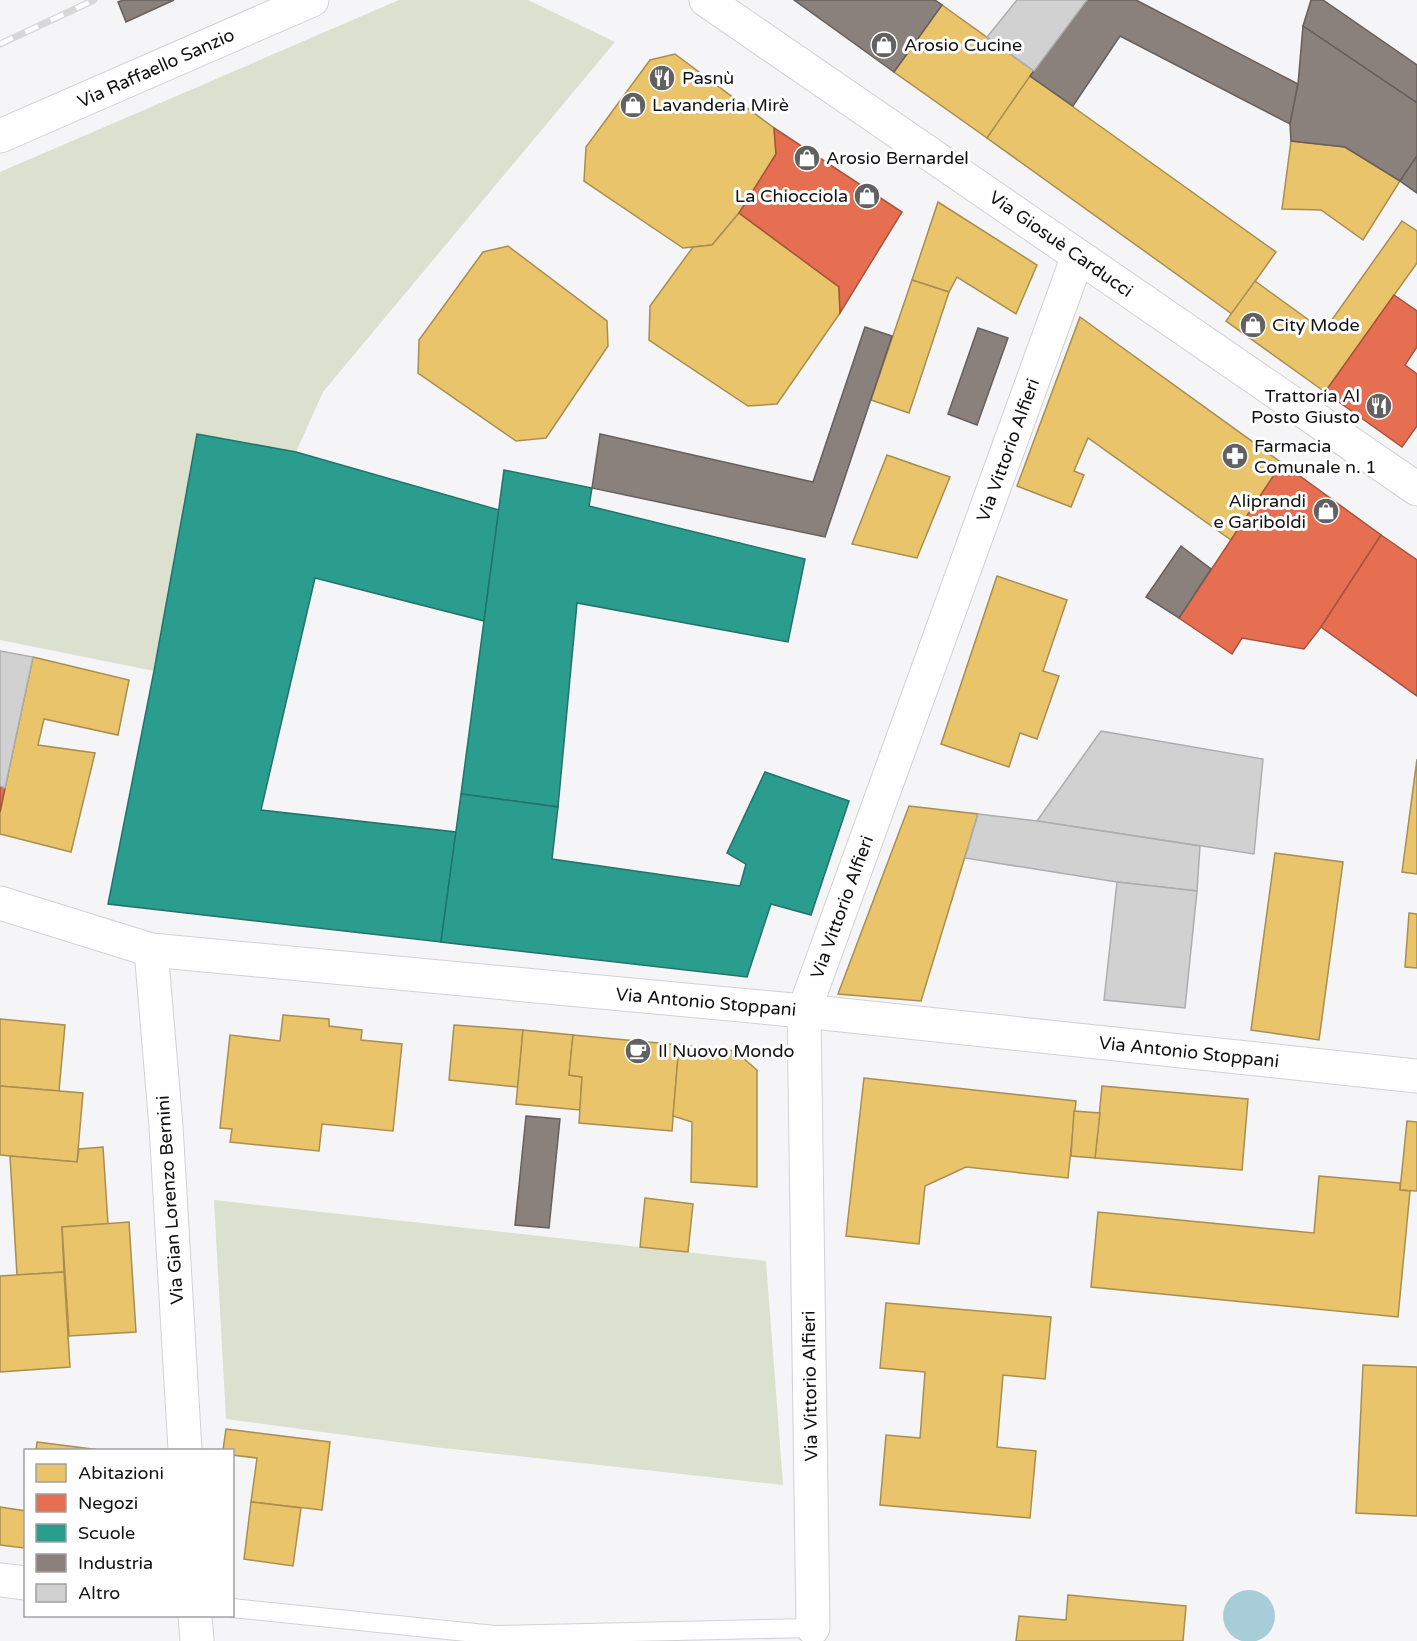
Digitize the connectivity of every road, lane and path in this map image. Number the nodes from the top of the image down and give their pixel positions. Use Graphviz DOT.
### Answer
graph roads {
  1 [pos="312,0"];
  2 [pos="706,0"];
  3 [pos="0,136"];
  4 [pos="1078,256"];
  5 [pos="1417,489"];
  6 [pos="0,903"];
  7 [pos="151,950"];
  8 [pos="804,1011"];
  9 [pos="1417,1076"];
  10 [pos="185,1449"];
  11 [pos="0,1580"];
  12 [pos="24,1583"];
  13 [pos="234,1608"];
  14 [pos="195,1617"];
  15 [pos="813,1628"];
  16 [pos="197,1641"];
  1 -- 3 [label="street, Via Raffaello Sanzio"];
  2 -- 4 [label="street, Via Giosuè Carducci"];
  4 -- 5 [label="street, Via Giosuè Carducci"];
  4 -- 8 [label="street, Via Vittorio Alfieri"];
  6 -- 7 [label="street, Via Antonio Stoppani"];
  7 -- 8 [label="street, Via Antonio Stoppani"];
  7 -- 10 [label="street, Via Gian Lorenzo Bernini"];
  8 -- 9 [label="street, Via Antonio Stoppani"];
  8 -- 15 [label="street, Via Vittorio Alfieri"];
  11 -- 12 [label="street"];
  13 -- 15 [label="lane"];
  14 -- 16 [label="street"];
}
